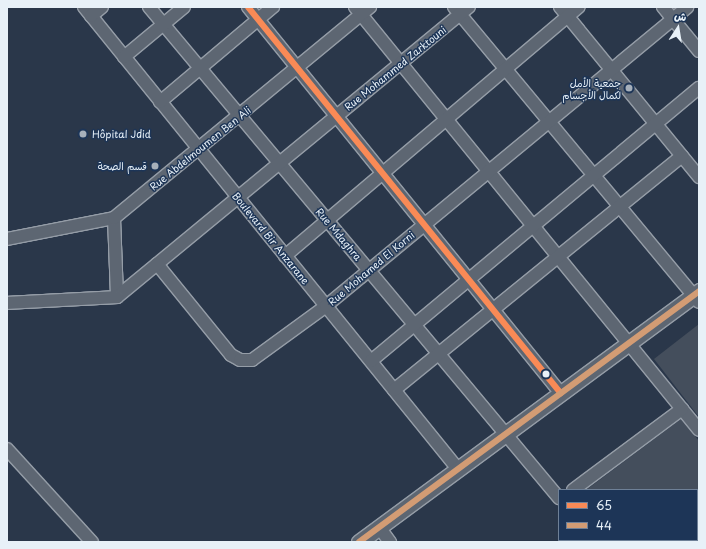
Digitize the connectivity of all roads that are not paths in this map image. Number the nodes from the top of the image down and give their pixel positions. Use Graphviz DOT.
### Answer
graph roads {
  1 [pos="102,7"];
  2 [pos="150,7"];
  3 [pos="184,7"];
  4 [pos="248,7"];
  5 [pos="273,7"];
  6 [pos="560,7"];
  7 [pos="580,7"];
  8 [pos="663,7"];
  9 [pos="687,7"];
  10 [pos="461,9"];
  11 [pos="362,10"];
  12 [pos="88,12"];
  13 [pos="568,17"];
  14 [pos="258,19"];
  15 [pos="673,19"];
  16 [pos="164,24"];
  17 [pos="699,51"];
  18 [pos="124,57"];
  19 [pos="401,63"];
  20 [pos="297,67"];
  21 [pos="200,68"];
  22 [pos="506,69"];
  23 [pos="612,70"];
  24 [pos="699,88"];
  25 [pos="160,102"];
  26 [pos="240,115"];
  27 [pos="337,116"];
  28 [pos="447,120"];
  29 [pos="549,121"];
  30 [pos="656,124"];
  31 [pos="199,149"];
  32 [pos="682,156"];
  33 [pos="280,163"];
  34 [pos="489,171"];
  35 [pos="383,173"];
  36 [pos="594,175"];
  37 [pos="699,177"];
  38 [pos="238,197"];
  39 [pos="620,207"];
  40 [pos="114,218"];
  41 [pos="328,220"];
  42 [pos="424,224"];
  43 [pos="533,226"];
  44 [pos="7,239"];
  45 [pos="285,256"];
  46 [pos="558,256"];
  47 [pos="157,264"];
  48 [pos="369,270"];
  49 [pos="469,279"];
  50 [pos="697,296"];
  51 [pos="117,297"];
  52 [pos="7,303"];
  53 [pos="326,306"];
  54 [pos="493,310"];
  55 [pos="414,325"];
  56 [pos="629,343"];
  57 [pos="439,354"];
  58 [pos="371,361"];
  59 [pos="394,390"];
  60 [pos="561,393"];
  61 [pos="682,409"];
  62 [pos="699,430"];
  63 [pos="506,435"];
  64 [pos="7,449"];
  65 [pos="458,468"];
  66 [pos="574,489"];
  67 [pos="558,497"];
  68 [pos="379,527"];
  69 [pos="92,542"];
  70 [pos="359,542"];
  71 [pos="390,542"];
  1 -- 12 [label="street"];
  2 -- 16 [label="street, Rue Mdaghra"];
  3 -- 16 [label="street"];
  4 -- 14 [label="street"];
  5 -- 14 [label="street"];
  6 -- 13 [label="street"];
  7 -- 13 [label="street"];
  8 -- 15 [label="street"];
  9 -- 15 [label="street, Rue Mohamed El Korni"];
  10 -- 19 [label="street, Rue Mohammed Zarktouni"];
  10 -- 22 [label="street"];
  11 -- 19 [label="street"];
  11 -- 20 [label="street, Rue Abdelmoumen Ben Ali"];
  12 -- 18 [label="street, Boulevard Bir Anzarane"];
  13 -- 22 [label="street"];
  13 -- 23 [label="street"];
  14 -- 20 [label="street"];
  14 -- 21 [label="street"];
  15 -- 17 [label="street"];
  15 -- 23 [label="street, Rue Mohamed El Korni"];
  16 -- 18 [label="street"];
  16 -- 21 [label="street, Rue Mdaghra"];
  18 -- 25 [label="street, Boulevard Bir Anzarane"];
  19 -- 27 [label="street, Rue Mohammed Zarktouni"];
  19 -- 28 [label="street"];
  20 -- 26 [label="street, Rue Abdelmoumen Ben Ali"];
  20 -- 27 [label="street"];
  21 -- 25 [label="street"];
  21 -- 26 [label="street, Rue Mdaghra"];
  22 -- 28 [label="street"];
  22 -- 29 [label="street"];
  23 -- 29 [label="street, Rue Mohamed El Korni"];
  23 -- 30 [label="street"];
  24 -- 30 [label="street"];
  25 -- 31 [label="street, Boulevard Bir Anzarane"];
  26 -- 31 [label="street, Rue Abdelmoumen Ben Ali"];
  26 -- 33 [label="street, Rue Mdaghra"];
  27 -- 33 [label="street, Rue Mohammed Zarktouni"];
  27 -- 35 [label="street"];
  28 -- 34 [label="street"];
  28 -- 35 [label="street"];
  29 -- 34 [label="street, Rue Mohamed El Korni"];
  29 -- 36 [label="street"];
  30 -- 32 [label="street"];
  30 -- 36 [label="street"];
  31 -- 38 [label="street, Boulevard Bir Anzarane"];
  31 -- 40 [label="street, Rue Abdelmoumen Ben Ali"];
  32 -- 37 [label="street"];
  32 -- 39 [label="street"];
  33 -- 38 [label="street, Rue Mohammed Zarktouni"];
  33 -- 41 [label="street, Rue Mdaghra"];
  34 -- 42 [label="street, Rue Mohamed El Korni"];
  34 -- 43 [label="street"];
  35 -- 41 [label="street"];
  35 -- 42 [label="street"];
  36 -- 39 [label="street"];
  36 -- 43 [label="street"];
  38 -- 45 [label="street, Boulevard Bir Anzarane"];
  38 -- 47 [label="street, Rue Mohammed Zarktouni"];
  39 -- 46 [label="street"];
  39 -- 50 [label="street"];
  40 -- 44 [label="street, Rue Abdelmoumen Ben Ali"];
  40 -- 51 [label="street"];
  41 -- 45 [label="street"];
  41 -- 48 [label="street, Rue Mdaghra"];
  42 -- 48 [label="street, Rue Mohamed El Korni"];
  42 -- 49 [label="street"];
  43 -- 46 [label="street"];
  43 -- 49 [label="street"];
  45 -- 53 [label="street, Boulevard Bir Anzarane"];
  46 -- 54 [label="street"];
  46 -- 56 [label="street"];
  47 -- 51 [label="street, Rue Mohammed Zarktouni"];
  47 -- 53 [label="street, Rue Mohamed El Korni"];
  48 -- 53 [label="street, Rue Mohamed El Korni"];
  48 -- 55 [label="street, Rue Mdaghra"];
  49 -- 54 [label="street"];
  49 -- 55 [label="street"];
  50 -- 56 [label="main road"];
  51 -- 52 [label="street"];
  53 -- 58 [label="street, Boulevard Bir Anzarane"];
  54 -- 57 [label="street"];
  54 -- 60 [label="street"];
  55 -- 57 [label="street, Rue Mdaghra"];
  55 -- 58 [label="street"];
  56 -- 60 [label="main road"];
  56 -- 61 [label="street"];
  57 -- 59 [label="street"];
  57 -- 63 [label="street, Rue Mdaghra"];
  58 -- 59 [label="street, Boulevard Bir Anzarane"];
  59 -- 65 [label="street, Boulevard Bir Anzarane"];
  60 -- 63 [label="main road"];
  61 -- 62 [label="street"];
  61 -- 66 [label="street"];
  63 -- 65 [label="main road"];
  63 -- 67 [label="street, Rue Mdaghra"];
  64 -- 69 [label="street"];
  65 -- 68 [label="main road"];
  68 -- 70 [label="main road"];
  68 -- 71 [label="street"];
}
